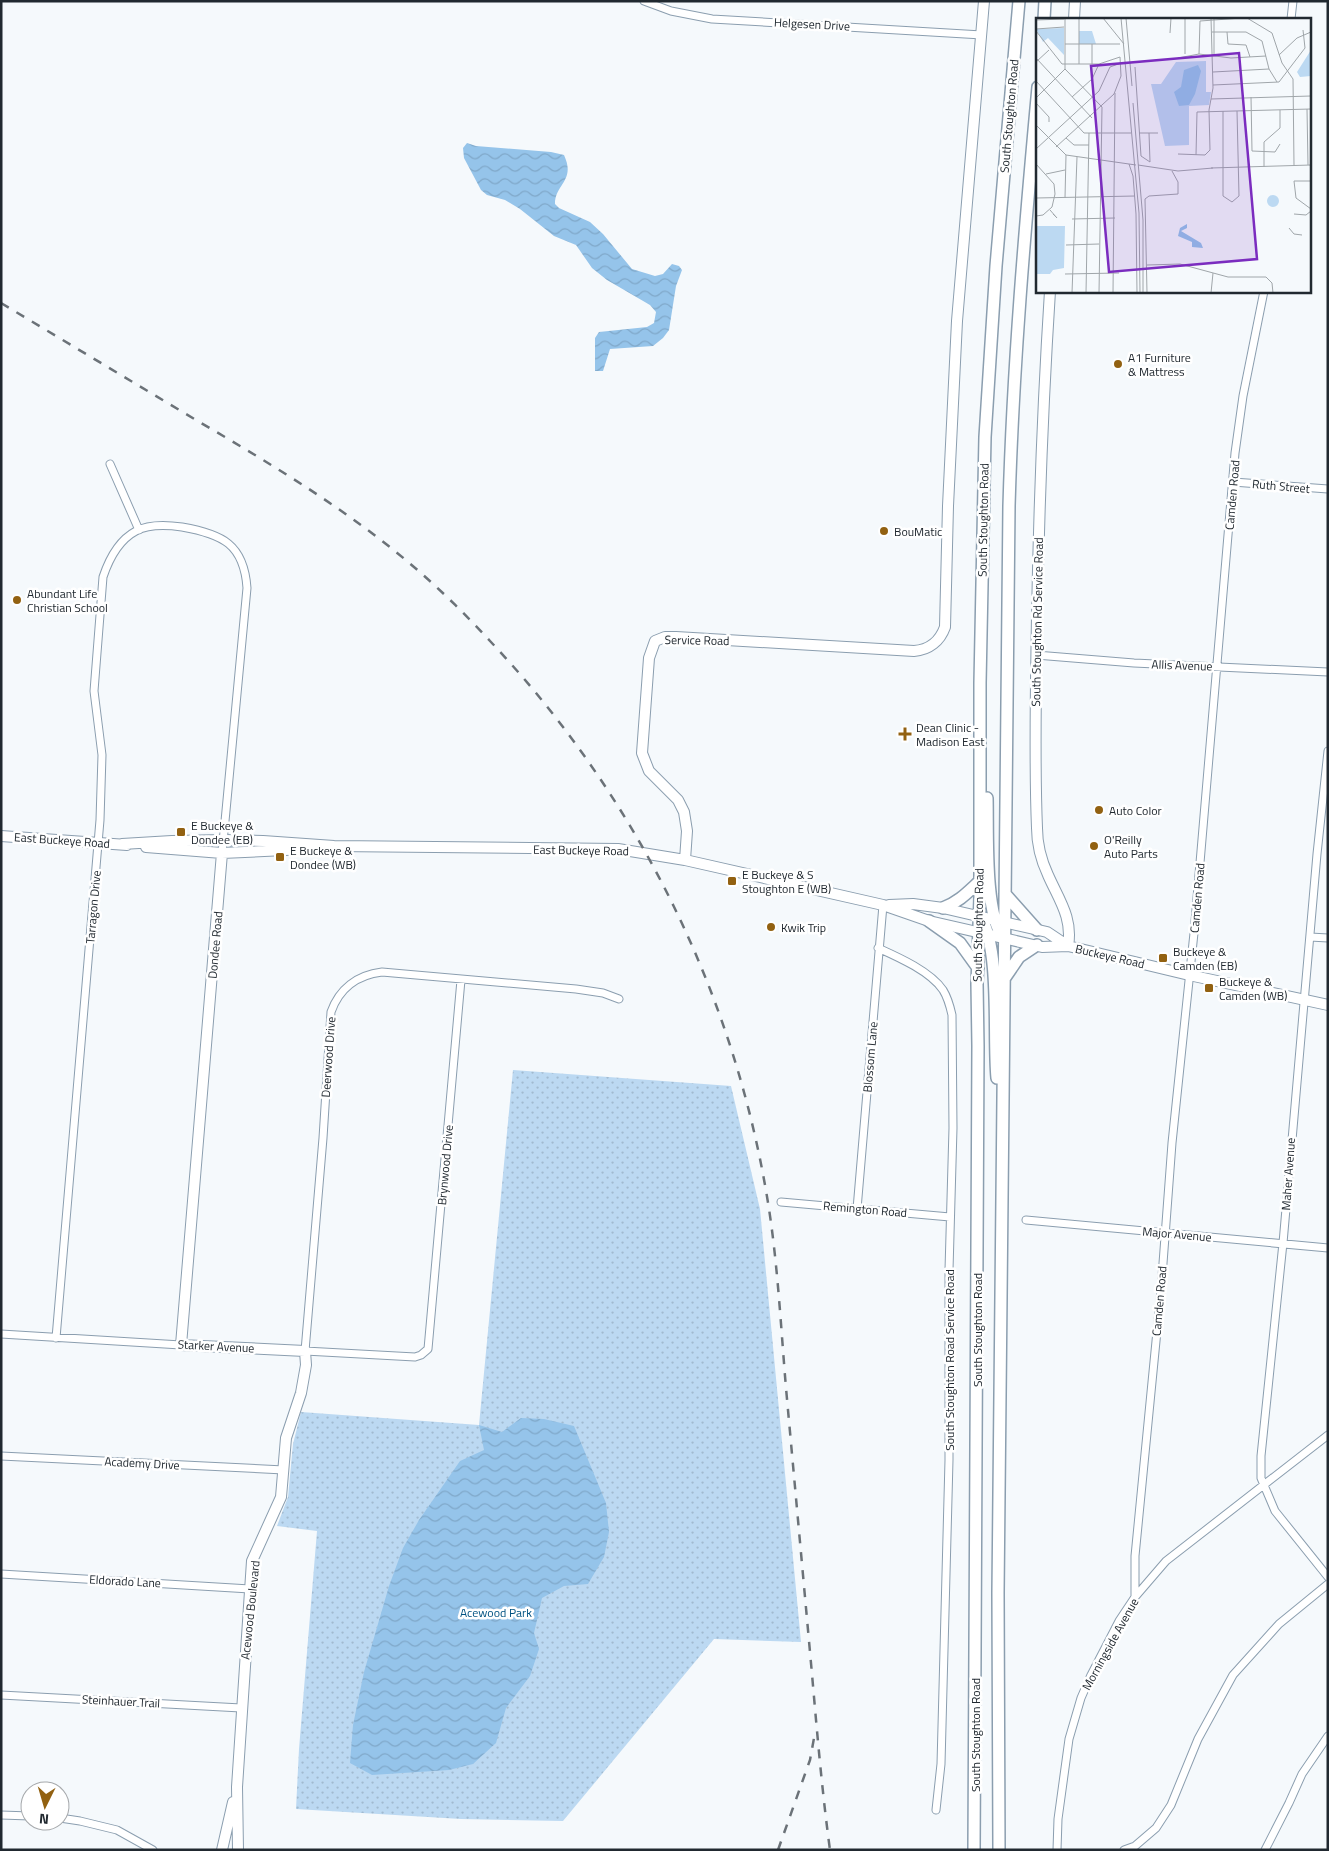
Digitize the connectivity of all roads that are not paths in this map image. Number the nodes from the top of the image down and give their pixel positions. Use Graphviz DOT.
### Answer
graph roads {
  1 [pos="644,1"];
  2 [pos="984,1"];
  3 [pos="1019,1"];
  4 [pos="1045,1"];
  5 [pos="1075,1"];
  6 [pos="1293,1"];
  7 [pos="1044,18"];
  8 [pos="1074,18"];
  9 [pos="1291,18"];
  10 [pos="982,35"];
  11 [pos="1036,110"];
  12 [pos="1050,292"];
  13 [pos="1264,292"];
  14 [pos="110,464"];
  15 [pos="1233,482"];
  16 [pos="1328,489"];
  17 [pos="139,530"];
  18 [pos="233,548"];
  19 [pos="1036,656"];
  20 [pos="1218,666"];
  21 [pos="1328,672"];
  22 [pos="980,683"];
  23 [pos="1328,751"];
  24 [pos="1,836"];
  25 [pos="224,840"];
  26 [pos="98,843"];
  27 [pos="122,844"];
  28 [pos="334,846"];
  29 [pos="222,853"];
  30 [pos="685,860"];
  31 [pos="980,880"];
  32 [pos="1005,894"];
  33 [pos="882,905"];
  34 [pos="943,908"];
  35 [pos="979,916"];
  36 [pos="929,921"];
  37 [pos="1000,921"];
  38 [pos="1038,930"];
  39 [pos="983,933"];
  40 [pos="1310,937"];
  41 [pos="1004,938"];
  42 [pos="1328,938"];
  43 [pos="1037,945"];
  44 [pos="1068,946"];
  45 [pos="878,948"];
  46 [pos="978,968"];
  47 [pos="1189,975"];
  48 [pos="1004,979"];
  49 [pos="460,980"];
  50 [pos="619,999"];
  51 [pos="1305,1000"];
  52 [pos="1328,1004"];
  53 [pos="1003,1144"];
  54 [pos="781,1202"];
  55 [pos="857,1208"];
  56 [pos="950,1217"];
  57 [pos="1026,1220"];
  58 [pos="1166,1232"];
  59 [pos="1283,1243"];
  60 [pos="1328,1248"];
  61 [pos="1,1334"];
  62 [pos="56,1338"];
  63 [pos="181,1345"];
  64 [pos="428,1349"];
  65 [pos="305,1351"];
  66 [pos="1328,1435"];
  67 [pos="1,1456"];
  68 [pos="284,1470"];
  69 [pos="1264,1486"];
  70 [pos="1,1574"];
  71 [pos="1328,1577"];
  72 [pos="1328,1584"];
  73 [pos="250,1589"];
  74 [pos="1135,1597"];
  75 [pos="1,1695"];
  76 [pos="241,1708"];
  77 [pos="1328,1736"];
  78 [pos="237,1787"];
  79 [pos="936,1810"];
  80 [pos="1,1815"];
  81 [pos="20,1816"];
  82 [pos="70,1820"];
  83 [pos="153,1850"];
  84 [pos="222,1850"];
  85 [pos="238,1850"];
  86 [pos="974,1850"];
  87 [pos="999,1850"];
  88 [pos="1058,1850"];
  89 [pos="1124,1850"];
  90 [pos="1265,1850"];
  1 -- 10 [label="street, Helgesen Drive"];
  2 -- 10 [label="street"];
  3 -- 22 [label="main road, South Stoughton Road"];
  4 -- 7 [label="main road"];
  5 -- 8 [label="street"];
  6 -- 9 [label="street"];
  10 -- 30 [label="street, Service Road"];
  11 -- 32 [label="main road, South Stoughton Road"];
  12 -- 19 [label="street, South Stoughton Rd Service Road"];
  13 -- 15 [label="street, Camden Road"];
  14 -- 17 [label="street"];
  15 -- 16 [label="street, Ruth Street"];
  15 -- 20 [label="street, Camden Road"];
  17 -- 18 [label="street, Tarragon Drive"];
  17 -- 26 [label="street, Tarragon Drive"];
  18 -- 25 [label="street, Dondee Road"];
  19 -- 20 [label="street, Allis Avenue"];
  19 -- 44 [label="street, South Stoughton Rd Service Road"];
  20 -- 21 [label="street, Allis Avenue"];
  20 -- 47 [label="street, Camden Road"];
  22 -- 31 [label="main road, South Stoughton Road"];
  22 -- 37 [label="main road"];
  23 -- 40 [label="street, Maher Avenue"];
  24 -- 26 [label="street, East Buckeye Road"];
  25 -- 27 [label="street, East Buckeye Road"];
  25 -- 28 [label="street, East Buckeye Road"];
  25 -- 29 [label="street, Dondee Road"];
  26 -- 27 [label="street, East Buckeye Road"];
  26 -- 62 [label="street, Tarragon Drive"];
  27 -- 29 [label="street, East Buckeye Road"];
  28 -- 29 [label="street, East Buckeye Road"];
  28 -- 30 [label="street, East Buckeye Road"];
  29 -- 63 [label="street, Dondee Road"];
  30 -- 33 [label="street, East Buckeye Road"];
  31 -- 34 [label="main road"];
  31 -- 35 [label="main road, South Stoughton Road"];
  32 -- 37 [label="main road, South Stoughton Road"];
  32 -- 38 [label="main road"];
  33 -- 34 [label="street, East Buckeye Road"];
  33 -- 36 [label="street, East Buckeye Road"];
  33 -- 45 [label="street, Blossom Lane"];
  34 -- 35 [label="street, East Buckeye Road"];
  35 -- 37 [label="street, East Buckeye Road"];
  35 -- 39 [label="main road"];
  36 -- 39 [label="street, East Buckeye Road"];
  36 -- 46 [label="main road"];
  37 -- 38 [label="street, Buckeye Road"];
  37 -- 41 [label="main road, South Stoughton Road"];
  38 -- 44 [label="street, Buckeye Road"];
  39 -- 41 [label="street, East Buckeye Road"];
  39 -- 46 [label="main road, South Stoughton Road"];
  39 -- 53 [label="main road"];
  40 -- 42 [label="street"];
  40 -- 51 [label="street, Maher Avenue"];
  41 -- 43 [label="street, Buckeye Road"];
  41 -- 48 [label="main road, South Stoughton Road"];
  43 -- 44 [label="street, Buckeye Road"];
  43 -- 48 [label="main road"];
  44 -- 47 [label="street, Buckeye Road"];
  45 -- 55 [label="street, Blossom Lane"];
  45 -- 56 [label="street, South Stoughton Road Service Road"];
  46 -- 86 [label="main road, South Stoughton Road"];
  47 -- 51 [label="street, Buckeye Road"];
  47 -- 58 [label="street, Camden Road"];
  48 -- 53 [label="main road, South Stoughton Road"];
  49 -- 50 [label="street, Deerwood Drive"];
  49 -- 64 [label="street, Brynwood Drive"];
  49 -- 65 [label="street, Deerwood Drive"];
  51 -- 52 [label="street, Buckeye Road"];
  51 -- 59 [label="street, Maher Avenue"];
  53 -- 87 [label="main road, South Stoughton Road"];
  54 -- 55 [label="street, Remington Road"];
  55 -- 56 [label="street, Remington Road"];
  56 -- 79 [label="street, South Stoughton Road Service Road"];
  57 -- 58 [label="street, Major Avenue"];
  58 -- 59 [label="street, Major Avenue"];
  58 -- 74 [label="street, Camden Road"];
  59 -- 60 [label="street, Major Avenue"];
  59 -- 69 [label="street, Maher Avenue"];
  61 -- 62 [label="street, Starker Avenue"];
  62 -- 63 [label="street, Starker Avenue"];
  63 -- 65 [label="street, Starker Avenue"];
  64 -- 65 [label="street, Starker Avenue"];
  65 -- 68 [label="street, Acewood Boulevard"];
  66 -- 69 [label="street, Morningside Avenue"];
  67 -- 68 [label="street, Academy Drive"];
  68 -- 73 [label="street, Acewood Boulevard"];
  69 -- 71 [label="street, Maher Avenue"];
  69 -- 74 [label="street, Morningside Avenue"];
  70 -- 73 [label="street, Eldorado Lane"];
  72 -- 89 [label="street"];
  73 -- 76 [label="street, Acewood Boulevard"];
  74 -- 88 [label="street, Morningside Avenue"];
  75 -- 76 [label="street, Steinhauer Trail"];
  76 -- 78 [label="street, Acewood Boulevard"];
  77 -- 90 [label="street"];
  78 -- 84 [label="street, Acewood Boulevard"];
  78 -- 85 [label="street, Acewood Boulevard"];
  80 -- 81 [label="street"];
  82 -- 83 [label="street"];
}
